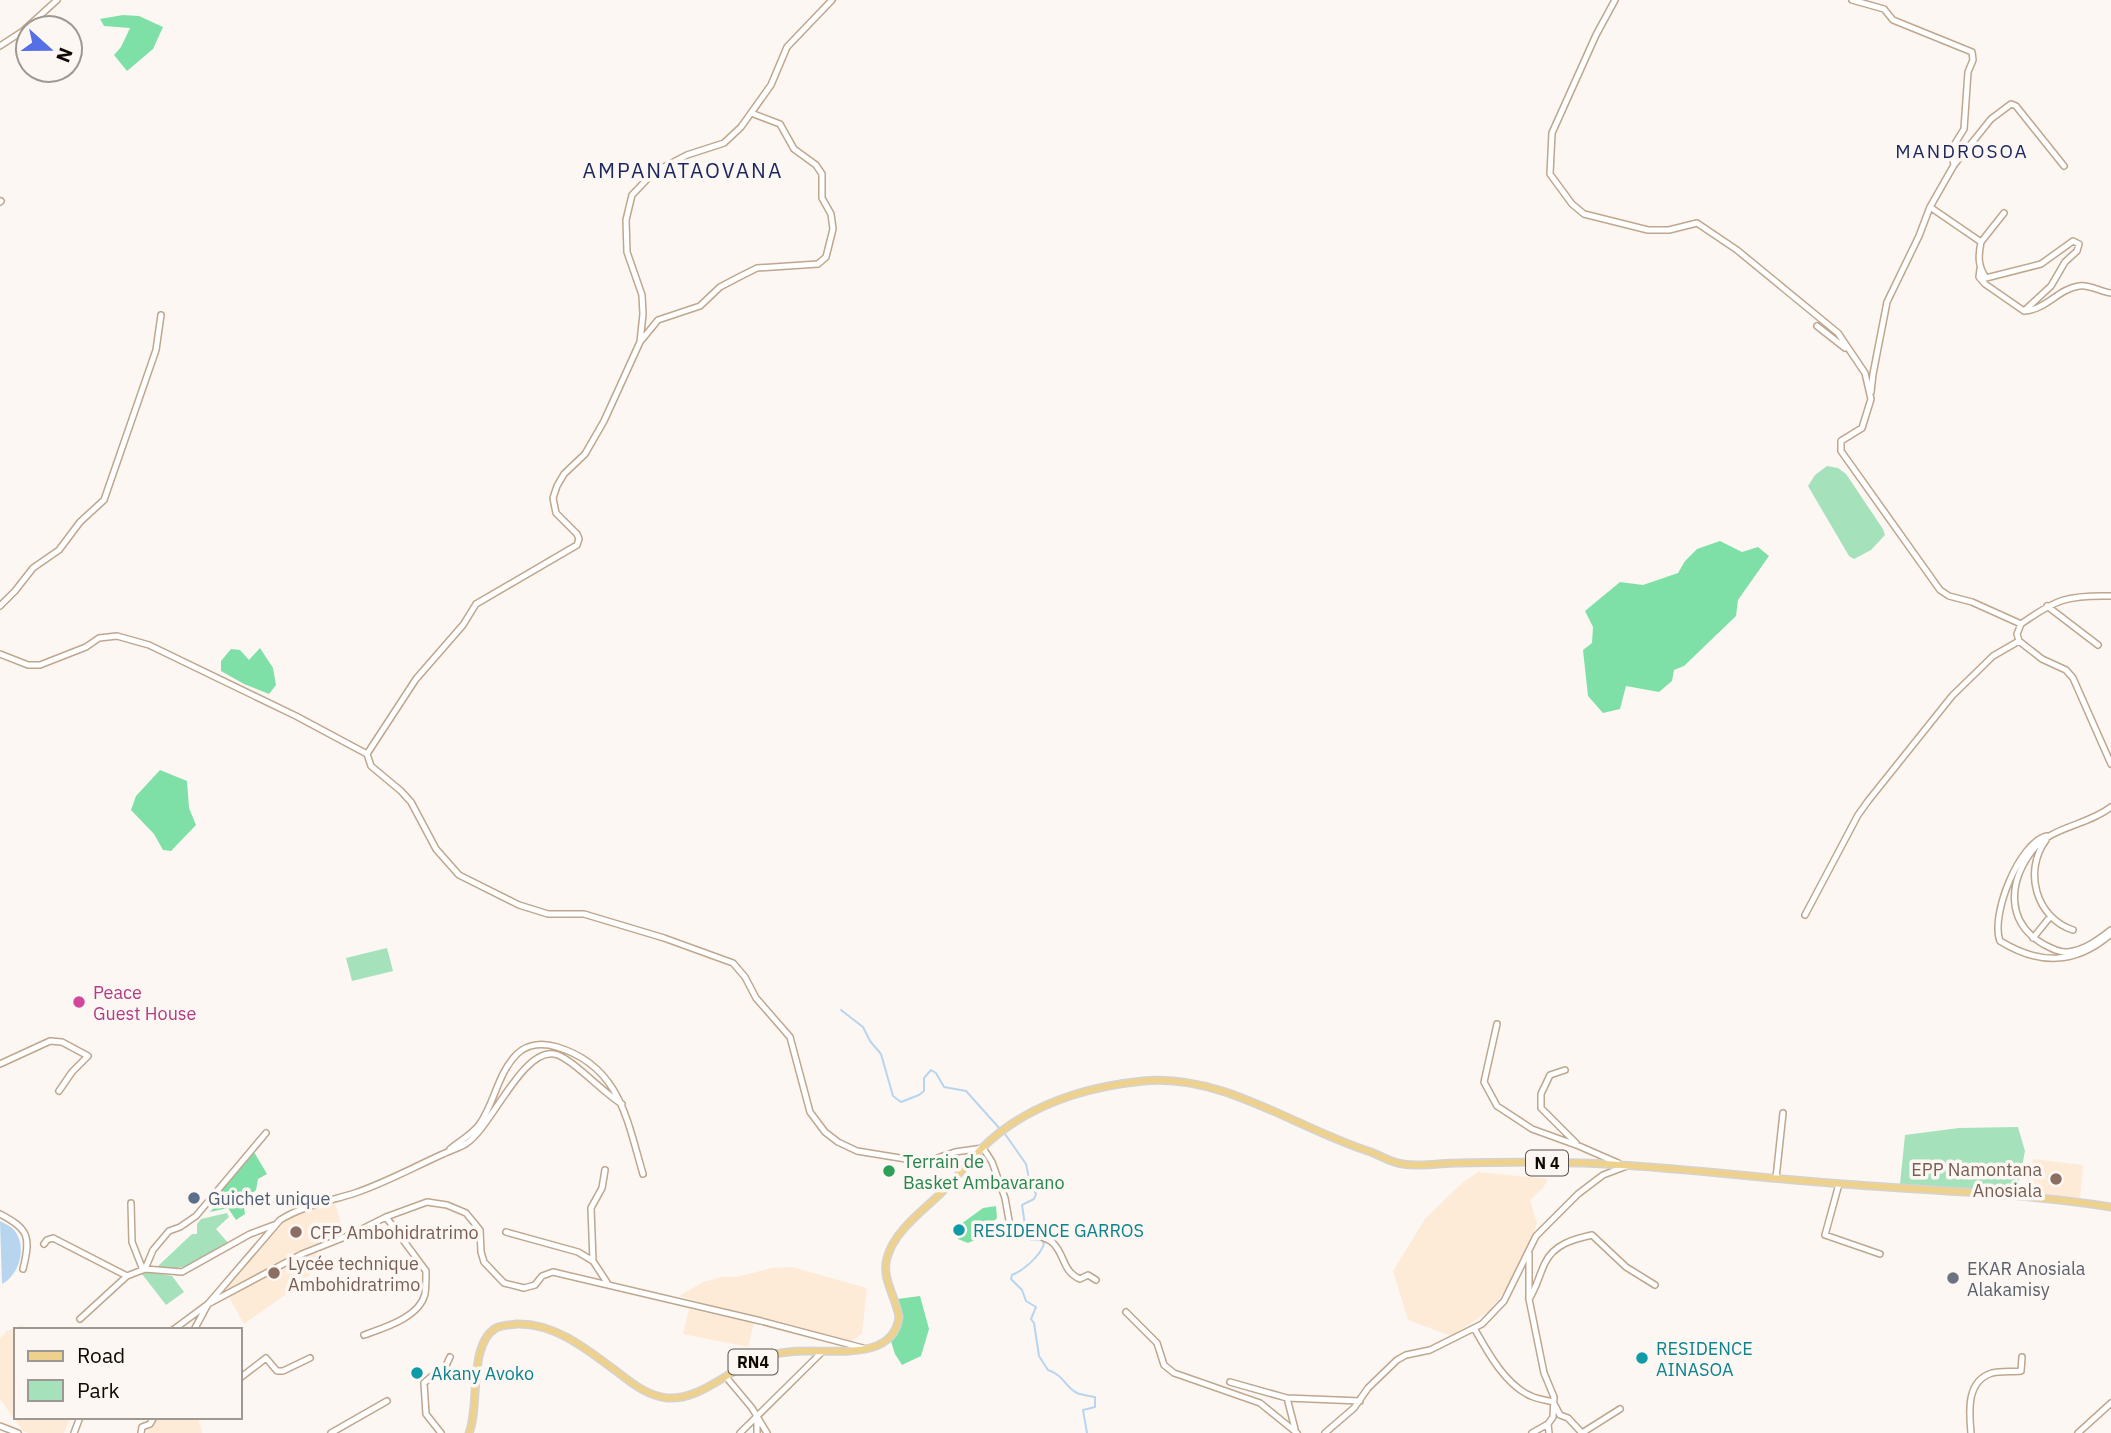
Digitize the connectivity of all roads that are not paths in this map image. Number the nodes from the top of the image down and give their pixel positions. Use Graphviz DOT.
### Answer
graph roads {
  1 [pos="57,0"];
  2 [pos="832,0"];
  3 [pos="1615,0"];
  4 [pos="1852,0"];
  5 [pos="0,46"];
  6 [pos="751,113"];
  7 [pos="1954,165"];
  8 [pos="2064,166"];
  9 [pos="1930,207"];
  10 [pos="2004,213"];
  11 [pos="1981,242"];
  12 [pos="1980,269"];
  13 [pos="2111,293"];
  14 [pos="2024,311"];
  15 [pos="161,316"];
  16 [pos="1817,326"];
  17 [pos="640,342"];
  18 [pos="1851,352"];
  19 [pos="1871,399"];
  20 [pos="2111,596"];
  21 [pos="0,606"];
  22 [pos="2047,606"];
  23 [pos="2021,624"];
  24 [pos="2019,641"];
  25 [pos="2098,645"];
  26 [pos="1,657"];
  27 [pos="367,754"];
  28 [pos="2111,764"];
  29 [pos="2111,807"];
  30 [pos="2050,835"];
  31 [pos="1805,915"];
  32 [pos="2050,917"];
  33 [pos="2073,930"];
  34 [pos="2111,932"];
  35 [pos="2033,938"];
  36 [pos="1497,1024"];
  37 [pos="0,1064"];
  38 [pos="1565,1070"];
  39 [pos="59,1091"];
  40 [pos="622,1104"];
  41 [pos="1783,1113"];
  42 [pos="266,1133"];
  43 [pos="1579,1146"];
  44 [pos="982,1148"];
  45 [pos="444,1153"];
  46 [pos="1627,1166"];
  47 [pos="605,1170"];
  48 [pos="643,1174"];
  49 [pos="1776,1178"];
  50 [pos="1839,1184"];
  51 [pos="131,1203"];
  52 [pos="2111,1207"];
  53 [pos="0,1214"];
  54 [pos="386,1217"];
  55 [pos="276,1224"];
  56 [pos="506,1232"];
  57 [pos="44,1244"];
  58 [pos="1529,1251"];
  59 [pos="1880,1254"];
  60 [pos="593,1262"];
  61 [pos="23,1269"];
  62 [pos="144,1269"];
  63 [pos="127,1276"];
  64 [pos="1096,1280"];
  65 [pos="1655,1285"];
  66 [pos="609,1286"];
  67 [pos="1529,1299"];
  68 [pos="208,1304"];
  69 [pos="1126,1312"];
  70 [pos="80,1319"];
  71 [pos="176,1328"];
  72 [pos="195,1328"];
  73 [pos="1474,1328"];
  74 [pos="364,1335"];
  75 [pos="868,1349"];
  76 [pos="822,1352"];
  77 [pos="450,1357"];
  78 [pos="2021,1357"];
  79 [pos="310,1358"];
  80 [pos="242,1376"];
  81 [pos="726,1377"];
  82 [pos="1230,1382"];
  83 [pos="1287,1398"];
  84 [pos="387,1401"];
  85 [pos="1360,1401"];
  86 [pos="1553,1402"];
  87 [pos="2111,1403"];
  88 [pos="1620,1409"];
  89 [pos="757,1416"];
  90 [pos="153,1419"];
  91 [pos="1548,1424"];
  92 [pos="0,1426"];
  93 [pos="1296,1432"];
  94 [pos="18,1433"];
  95 [pos="141,1433"];
  96 [pos="331,1433"];
  97 [pos="441,1433"];
  98 [pos="468,1433"];
  99 [pos="740,1433"];
  100 [pos="757,1433"];
  101 [pos="767,1433"];
  102 [pos="1325,1433"];
  103 [pos="1532,1433"];
  104 [pos="1549,1433"];
  105 [pos="1971,1433"];
  106 [pos="2078,1433"];
  1 -- 5 [label="street"];
  2 -- 6 [label="street"];
  3 -- 18 [label="street"];
  4 -- 7 [label="street"];
  6 -- 17 [label="street"];
  6 -- 17 [label="street"];
  7 -- 8 [label="street"];
  7 -- 9 [label="street"];
  9 -- 11 [label="street"];
  9 -- 19 [label="street"];
  10 -- 11 [label="street"];
  11 -- 12 [label="street"];
  12 -- 14 [label="street"];
  12 -- 14 [label="street"];
  13 -- 14 [label="street"];
  15 -- 21 [label="street"];
  16 -- 18 [label="street"];
  17 -- 27 [label="street"];
  18 -- 19 [label="street"];
  19 -- 23 [label="street"];
  20 -- 22 [label="street"];
  22 -- 23 [label="street"];
  22 -- 25 [label="street"];
  23 -- 24 [label="street"];
  24 -- 28 [label="street"];
  24 -- 31 [label="street"];
  26 -- 27 [label="street"];
  27 -- 44 [label="street"];
  29 -- 30 [label="street"];
  30 -- 32 [label="street"];
  30 -- 34 [label="street"];
  30 -- 35 [label="street"];
  32 -- 33 [label="street"];
  32 -- 35 [label="street"];
  34 -- 35 [label="street"];
  36 -- 43 [label="street"];
  37 -- 39 [label="street"];
  38 -- 43 [label="street"];
  40 -- 45 [label="street"];
  40 -- 45 [label="street"];
  40 -- 48 [label="street"];
  41 -- 49 [label="street"];
  42 -- 62 [label="street"];
  43 -- 46 [label="street"];
  44 -- 46 [label="main road, N 4"];
  44 -- 64 [label="street"];
  44 -- 75 [label="main road"];
  45 -- 55 [label="street"];
  46 -- 49 [label="main road, N 4"];
  46 -- 58 [label="street"];
  47 -- 60 [label="street"];
  49 -- 50 [label="main road, N 4"];
  50 -- 52 [label="main road, N 4"];
  50 -- 59 [label="street"];
  51 -- 62 [label="street"];
  53 -- 61 [label="street"];
  54 -- 66 [label="street"];
  54 -- 68 [label="street"];
  54 -- 74 [label="street"];
  55 -- 62 [label="street"];
  55 -- 68 [label="street"];
  56 -- 60 [label="street"];
  57 -- 63 [label="street"];
  58 -- 67 [label="street"];
  58 -- 73 [label="street"];
  60 -- 66 [label="street"];
  62 -- 63 [label="street"];
  63 -- 70 [label="street"];
  65 -- 67 [label="street"];
  66 -- 75 [label="street"];
  67 -- 86 [label="street"];
  68 -- 71 [label="street"];
  68 -- 72 [label="street"];
  69 -- 93 [label="street"];
  73 -- 85 [label="street"];
  73 -- 86 [label="street"];
  75 -- 76 [label="main road, RN4"];
  76 -- 81 [label="main road, RN4"];
  76 -- 89 [label="street"];
  77 -- 97 [label="street"];
  78 -- 105 [label="street"];
  79 -- 80 [label="street"];
  81 -- 89 [label="street"];
  81 -- 98 [label="main road, RN4"];
  82 -- 83 [label="street"];
  83 -- 85 [label="street"];
  83 -- 93 [label="street"];
  84 -- 96 [label="street"];
  85 -- 102 [label="street"];
  86 -- 88 [label="street"];
  86 -- 91 [label="street"];
  87 -- 106 [label="street"];
  89 -- 99 [label="street"];
  89 -- 100 [label="street"];
  89 -- 101 [label="street"];
  90 -- 95 [label="street"];
  91 -- 103 [label="street"];
  91 -- 104 [label="street"];
  92 -- 94 [label="street"];
}
